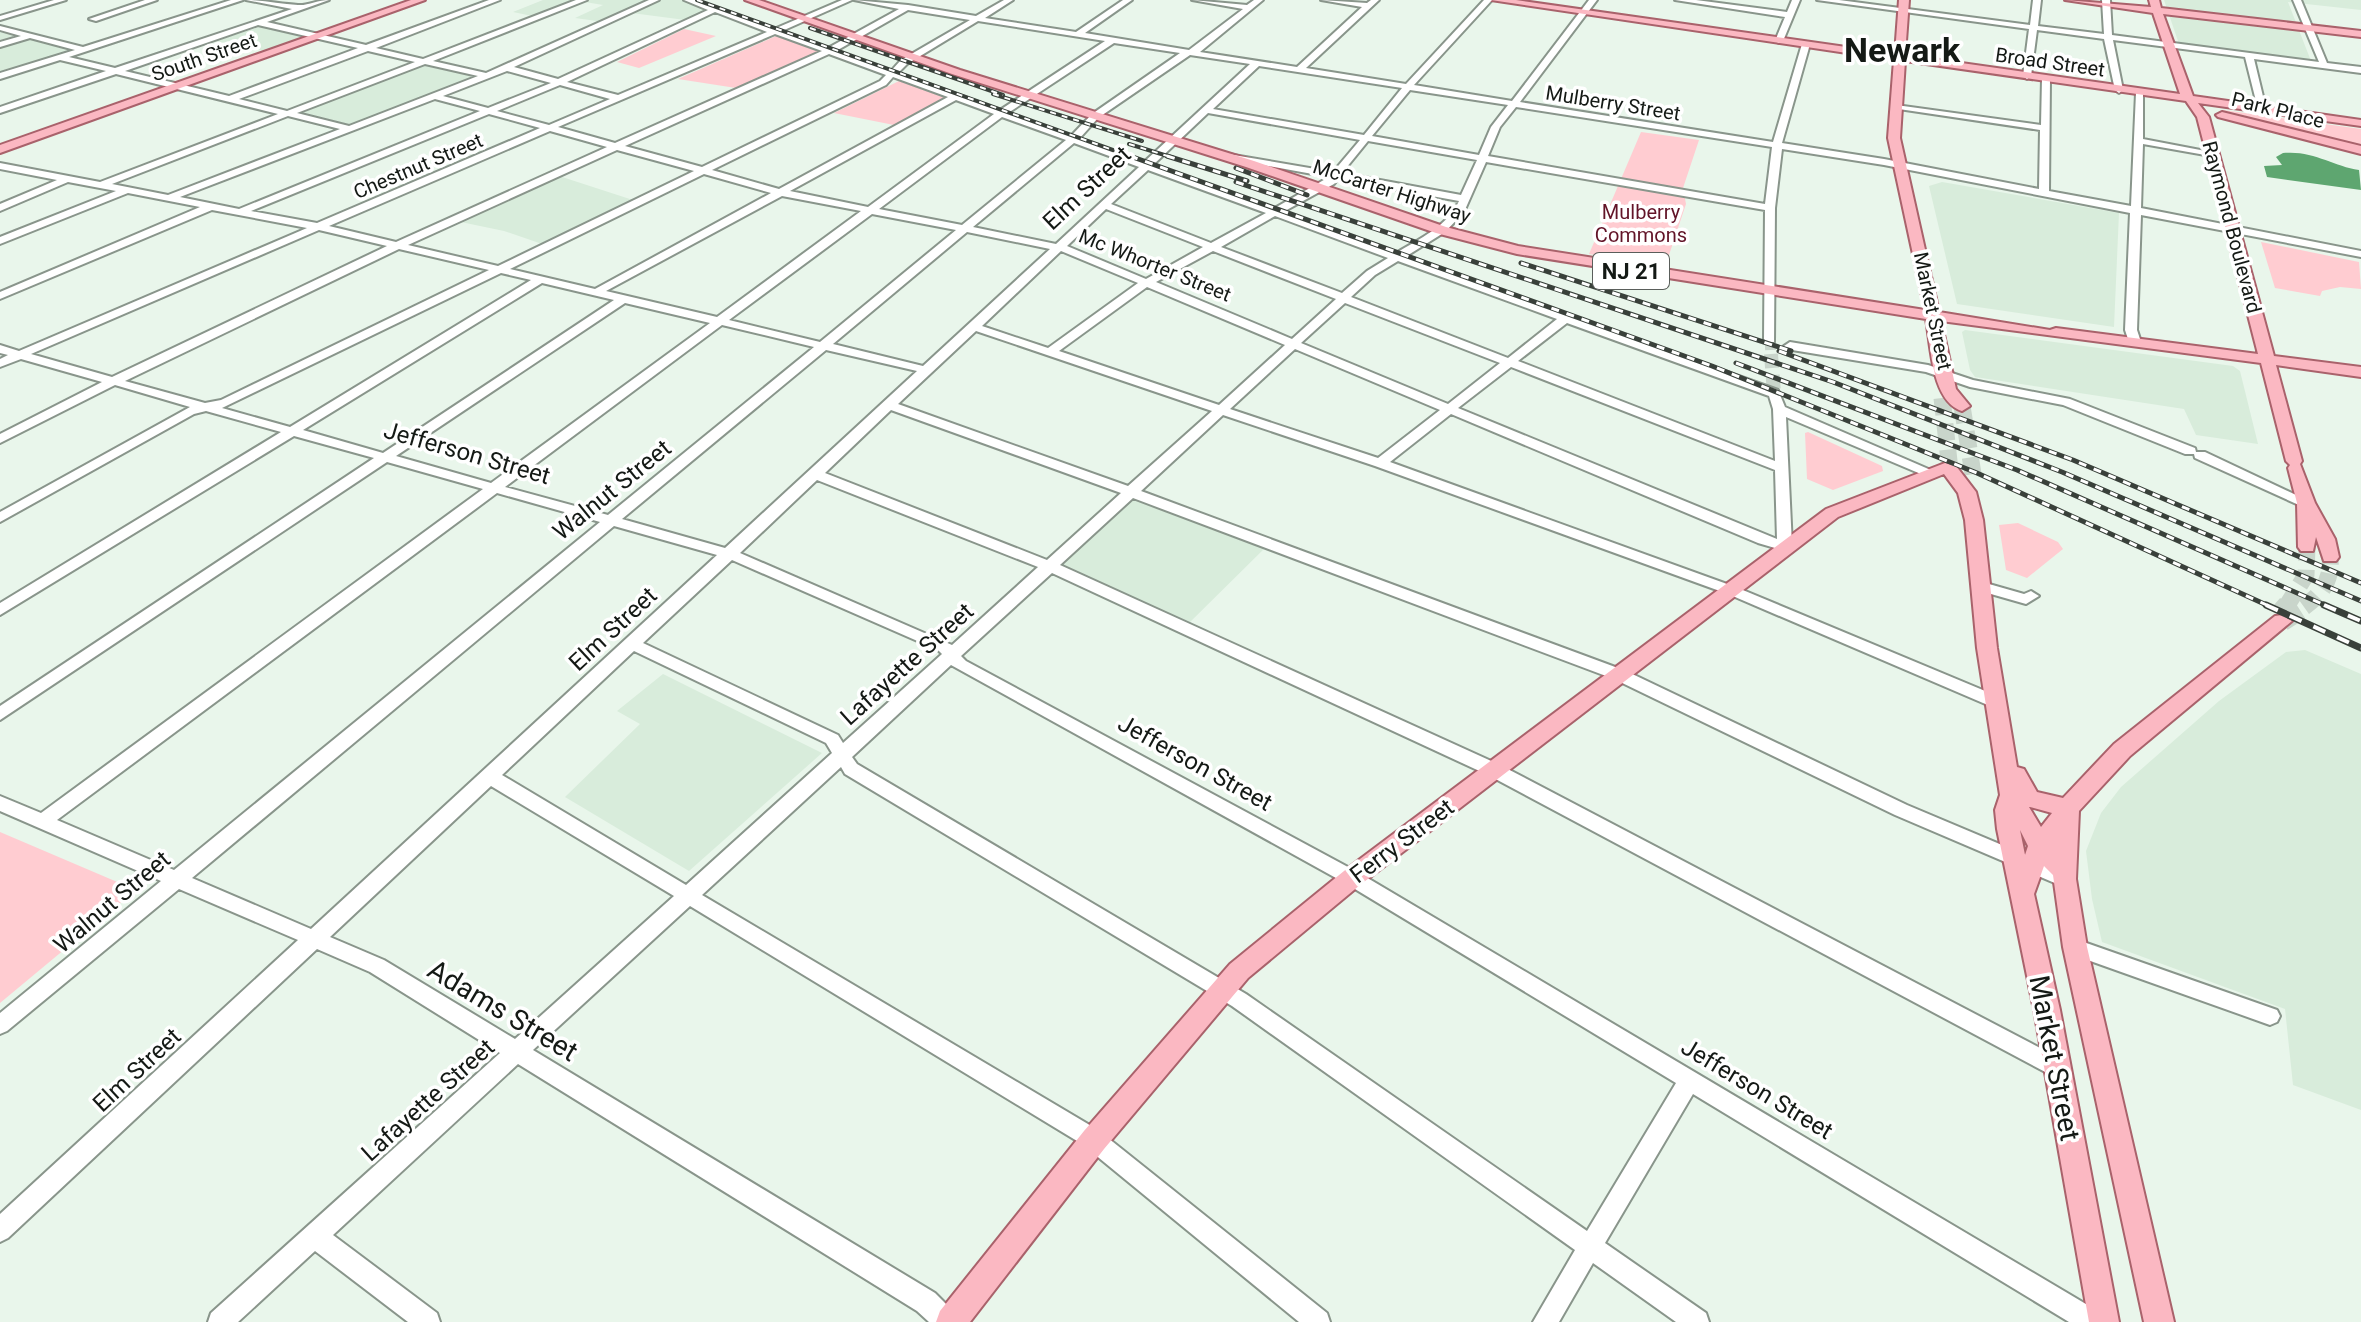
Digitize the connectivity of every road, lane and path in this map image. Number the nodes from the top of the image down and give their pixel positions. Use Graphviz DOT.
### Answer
graph roads {
  1 [pos="62,0"];
  2 [pos="153,0"];
  3 [pos="239,0"];
  4 [pos="250,0"];
  5 [pos="325,0"];
  6 [pos="420,0"];
  7 [pos="496,0"];
  8 [pos="583,0"];
  9 [pos="655,0"];
  10 [pos="688,0"];
  11 [pos="750,0"];
  12 [pos="848,0"];
  13 [pos="858,0"];
  14 [pos="945,0"];
  15 [pos="1009,0"];
  16 [pos="1128,0"];
  17 [pos="1196,0"];
  18 [pos="1259,0"];
  19 [pos="1325,0"];
  20 [pos="1488,0"];
  21 [pos="1496,0"];
  22 [pos="1593,0"];
  23 [pos="1679,0"];
  24 [pos="1796,0"];
  25 [pos="1821,0"];
  26 [pos="2037,0"];
  27 [pos="2070,0"];
  28 [pos="2297,0"];
  29 [pos="1696,1"];
  30 [pos="2106,2"];
  31 [pos="1372,3"];
  32 [pos="2156,5"];
  33 [pos="1904,6"];
  34 [pos="908,7"];
  35 [pos="302,8"];
  36 [pos="1249,8"];
  37 [pos="714,10"];
  38 [pos="927,10"];
  39 [pos="1583,13"];
  40 [pos="1790,15"];
  41 [pos="0,18"];
  42 [pos="979,18"];
  43 [pos="93,19"];
  44 [pos="803,19"];
  45 [pos="257,23"];
  46 [pos="0,28"];
  47 [pos="2033,28"];
  48 [pos="2308,28"];
  49 [pos="775,32"];
  50 [pos="1079,34"];
  51 [pos="2361,34"];
  52 [pos="30,36"];
  53 [pos="318,36"];
  54 [pos="856,37"];
  55 [pos="2108,37"];
  56 [pos="1113,40"];
  57 [pos="1779,41"];
  58 [pos="1806,44"];
  59 [pos="0,45"];
  60 [pos="2168,45"];
  61 [pos="366,48"];
  62 [pos="84,49"];
  63 [pos="829,51"];
  64 [pos="1190,52"];
  65 [pos="2249,56"];
  66 [pos="59,57"];
  67 [pos="913,57"];
  68 [pos="1902,58"];
  69 [pos="424,62"];
  70 [pos="1257,63"];
  71 [pos="2324,65"];
  72 [pos="506,68"];
  73 [pos="1299,70"];
  74 [pos="2361,70"];
  75 [pos="113,72"];
  76 [pos="891,74"];
  77 [pos="0,76"];
  78 [pos="488,76"];
  79 [pos="2027,76"];
  80 [pos="2046,79"];
  81 [pos="560,82"];
  82 [pos="176,86"];
  83 [pos="1407,88"];
  84 [pos="2119,90"];
  85 [pos="2140,93"];
  86 [pos="1027,95"];
  87 [pos="435,96"];
  88 [pos="955,97"];
  89 [pos="230,99"];
  90 [pos="621,99"];
  91 [pos="2190,99"];
  92 [pos="1513,106"];
  93 [pos="1896,108"];
  94 [pos="2262,109"];
  95 [pos="0,110"];
  96 [pos="1204,110"];
  97 [pos="488,111"];
  98 [pos="288,114"];
  99 [pos="1000,114"];
  100 [pos="1095,116"];
  101 [pos="2361,123"];
  102 [pos="2044,128"];
  103 [pos="350,129"];
  104 [pos="551,129"];
  105 [pos="1367,138"];
  106 [pos="1072,140"];
  107 [pos="1171,140"];
  108 [pos="2139,141"];
  109 [pos="1778,146"];
  110 [pos="619,147"];
  111 [pos="0,149"];
  112 [pos="2361,150"];
  113 [pos="1213,153"];
  114 [pos="2211,153"];
  115 [pos="1481,158"];
  116 [pos="1897,164"];
  117 [pos="0,166"];
  118 [pos="1146,166"];
  119 [pos="703,171"];
  120 [pos="1337,174"];
  121 [pos="67,179"];
  122 [pos="100,185"];
  123 [pos="1321,189"];
  124 [pos="127,190"];
  125 [pos="2044,191"];
  126 [pos="779,192"];
  127 [pos="169,198"];
  128 [pos="1466,199"];
  129 [pos="1104,205"];
  130 [pos="210,207"];
  131 [pos="0,208"];
  132 [pos="1770,208"];
  133 [pos="2136,209"];
  134 [pos="873,210"];
  135 [pos="239,212"];
  136 [pos="1275,213"];
  137 [pos="319,227"];
  138 [pos="2234,228"];
  139 [pos="965,229"];
  140 [pos="1441,230"];
  141 [pos="0,241"];
  142 [pos="398,247"];
  143 [pos="1058,247"];
  144 [pos="1213,247"];
  145 [pos="2361,254"];
  146 [pos="1397,257"];
  147 [pos="499,270"];
  148 [pos="539,280"];
  149 [pos="1147,283"];
  150 [pos="1771,292"];
  151 [pos="595,293"];
  152 [pos="0,296"];
  153 [pos="1344,298"];
  154 [pos="623,299"];
  155 [pos="1933,315"];
  156 [pos="1566,318"];
  157 [pos="721,322"];
  158 [pos="974,327"];
  159 [pos="1770,339"];
  160 [pos="2135,342"];
  161 [pos="1293,343"];
  162 [pos="824,346"];
  163 [pos="1790,346"];
  164 [pos="0,349"];
  165 [pos="1050,352"];
  166 [pos="20,354"];
  167 [pos="2265,360"];
  168 [pos="1510,361"];
  169 [pos="0,363"];
  170 [pos="926,370"];
  171 [pos="2361,372"];
  172 [pos="112,380"];
  173 [pos="1946,387"];
  174 [pos="888,405"];
  175 [pos="1962,406"];
  176 [pos="206,407"];
  177 [pos="1450,409"];
  178 [pos="1779,409"];
  179 [pos="1221,410"];
  180 [pos="293,431"];
  181 [pos="0,439"];
  182 [pos="385,457"];
  183 [pos="1380,463"];
  184 [pos="1781,468"];
  185 [pos="1943,471"];
  186 [pos="815,474"];
  187 [pos="496,489"];
  188 [pos="1131,492"];
  189 [pos="2306,503"];
  190 [pos="0,518"];
  191 [pos="612,521"];
  192 [pos="1785,546"];
  193 [pos="2307,547"];
  194 [pos="730,554"];
  195 [pos="2330,557"];
  196 [pos="1049,566"];
  197 [pos="1982,587"];
  198 [pos="1733,591"];
  199 [pos="2031,596"];
  200 [pos="0,610"];
  201 [pos="2276,623"];
  202 [pos="632,644"];
  203 [pos="952,657"];
  204 [pos="1620,675"];
  205 [pos="1996,702"];
  206 [pos="0,714"];
  207 [pos="842,755"];
  208 [pos="2006,764"];
  209 [pos="1494,770"];
  210 [pos="489,776"];
  211 [pos="0,803"];
  212 [pos="2068,808"];
  213 [pos="43,821"];
  214 [pos="2029,858"];
  215 [pos="2064,875"];
  216 [pos="1352,878"];
  217 [pos="176,880"];
  218 [pos="690,895"];
  219 [pos="314,939"];
  220 [pos="2075,947"];
  221 [pos="1223,990"];
  222 [pos="2270,1016"];
  223 [pos="0,1025"];
  224 [pos="518,1051"];
  225 [pos="2056,1067"];
  226 [pos="1690,1079"];
  227 [pos="1094,1140"];
  228 [pos="0,1230"];
  229 [pos="315,1236"];
  230 [pos="1589,1248"];
  231 [pos="220,1322"];
  232 [pos="428,1322"];
  233 [pos="948,1322"];
  234 [pos="1318,1322"];
  235 [pos="1545,1322"];
  236 [pos="1697,1322"];
  237 [pos="2092,1322"];
  238 [pos="2104,1322"];
  239 [pos="2159,1322"];
  1 -- 41 [label="street"];
  2 -- 43 [label="street"];
  3 -- 62 [label="street"];
  4 -- 35 [label="street"];
  5 -- 35 [label="street"];
  6 -- 53 [label="main road, South Street"];
  7 -- 61 [label="street"];
  8 -- 69 [label="street"];
  9 -- 72 [label="street"];
  10 -- 37 [label="street"];
  11 -- 44 [label="main road, McCarter Highway / NJ 21"];
  12 -- 44 [label="street, Chestnut Street"];
  13 -- 34 [label="street, Mulberry Street"];
  14 -- 38 [label="street"];
  15 -- 42 [label="street"];
  16 -- 50 [label="street"];
  17 -- 36 [label="street"];
  18 -- 36 [label="street, Walnut Street"];
  19 -- 31 [label="street"];
  20 -- 83 [label="street"];
  21 -- 39 [label="main road, Broad Street"];
  22 -- 39 [label="street, Lafayette Street"];
  23 -- 29 [label="street"];
  24 -- 40 [label="street"];
  25 -- 33 [label="street"];
  26 -- 47 [label="street"];
  27 -- 30 [label="main road"];
  28 -- 48 [label="street"];
  29 -- 40 [label="street"];
  30 -- 32 [label="main road"];
  30 -- 55 [label="street"];
  31 -- 73 [label="street"];
  32 -- 48 [label="main road"];
  32 -- 60 [label="main road, Raymond Boulevard"];
  33 -- 47 [label="street"];
  33 -- 68 [label="main road, Market Street"];
  34 -- 38 [label="street, Mulberry Street"];
  34 -- 54 [label="street"];
  35 -- 45 [label="street"];
  36 -- 64 [label="street, Walnut Street"];
  37 -- 49 [label="street"];
  37 -- 81 [label="street"];
  38 -- 42 [label="street, Mulberry Street"];
  39 -- 57 [label="main road, Broad Street"];
  39 -- 92 [label="street, Lafayette Street"];
  40 -- 57 [label="street"];
  42 -- 50 [label="street, Mulberry Street"];
  42 -- 67 [label="street"];
  44 -- 49 [label="street, Chestnut Street"];
  44 -- 54 [label="main road, McCarter Highway / NJ 21"];
  45 -- 53 [label="street"];
  45 -- 75 [label="street"];
  46 -- 52 [label="street"];
  47 -- 55 [label="street"];
  47 -- 79 [label="street"];
  48 -- 51 [label="main road"];
  48 -- 71 [label="street"];
  49 -- 63 [label="street"];
  49 -- 90 [label="street, Chestnut Street"];
  50 -- 56 [label="street, Mulberry Street"];
  52 -- 59 [label="street"];
  52 -- 62 [label="street"];
  53 -- 61 [label="street"];
  53 -- 82 [label="main road, South Street"];
  54 -- 63 [label="street"];
  54 -- 67 [label="main road, McCarter Highway / NJ 21"];
  55 -- 60 [label="street"];
  55 -- 84 [label="street"];
  56 -- 64 [label="street, Mulberry Street"];
  56 -- 86 [label="street"];
  57 -- 58 [label="main road, Broad Street"];
  58 -- 68 [label="main road, Broad Street"];
  58 -- 109 [label="street"];
  60 -- 65 [label="street"];
  60 -- 91 [label="main road, Raymond Boulevard"];
  61 -- 69 [label="street"];
  61 -- 89 [label="street"];
  62 -- 66 [label="street"];
  63 -- 76 [label="street"];
  63 -- 110 [label="street"];
  64 -- 70 [label="street, Mulberry Street"];
  64 -- 100 [label="street, Walnut Street"];
  65 -- 71 [label="street"];
  65 -- 94 [label="street"];
  66 -- 75 [label="street"];
  66 -- 77 [label="street"];
  67 -- 76 [label="street"];
  67 -- 86 [label="main road, McCarter Highway / NJ 21"];
  68 -- 79 [label="main road, Broad Street"];
  68 -- 93 [label="main road, Market Street"];
  69 -- 78 [label="street"];
  69 -- 98 [label="street"];
  70 -- 73 [label="street, Mulberry Street"];
  70 -- 96 [label="street, Elm Street"];
  71 -- 74 [label="street"];
  72 -- 78 [label="street"];
  72 -- 81 [label="street"];
  73 -- 83 [label="street, Mulberry Street"];
  75 -- 82 [label="street"];
  75 -- 95 [label="street"];
  76 -- 88 [label="street"];
  76 -- 119 [label="street"];
  78 -- 87 [label="street"];
  79 -- 80 [label="main road, Broad Street"];
  80 -- 84 [label="main road, Broad Street"];
  80 -- 102 [label="street"];
  81 -- 90 [label="street"];
  81 -- 97 [label="street"];
  82 -- 89 [label="street"];
  82 -- 111 [label="main road, South Street"];
  83 -- 92 [label="street, Mulberry Street"];
  83 -- 105 [label="street"];
  84 -- 85 [label="main road, Broad Street"];
  85 -- 91 [label="main road, Broad Street"];
  85 -- 108 [label="street"];
  86 -- 99 [label="street"];
  86 -- 100 [label="main road, McCarter Highway / NJ 21"];
  87 -- 97 [label="street, Mc Whorter Street"];
  87 -- 103 [label="street"];
  88 -- 99 [label="street"];
  88 -- 126 [label="street"];
  89 -- 98 [label="street"];
  90 -- 104 [label="street, Chestnut Street"];
  91 -- 94 [label="main road, Broad Street"];
  91 -- 112 [label="main road, Park Place"];
  91 -- 114 [label="main road, Raymond Boulevard"];
  92 -- 109 [label="street, Mulberry Street"];
  92 -- 115 [label="street, Lafayette Street"];
  93 -- 102 [label="street"];
  93 -- 116 [label="main road, Market Street"];
  94 -- 101 [label="main road, Broad Street"];
  96 -- 105 [label="street"];
  96 -- 107 [label="street, Elm Street"];
  97 -- 104 [label="street, Mc Whorter Street"];
  97 -- 135 [label="street"];
  98 -- 103 [label="street"];
  98 -- 122 [label="street"];
  99 -- 106 [label="street"];
  99 -- 134 [label="street"];
  100 -- 106 [label="street, Walnut Street"];
  100 -- 107 [label="main road, McCarter Highway / NJ 21"];
  102 -- 125 [label="street"];
  103 -- 127 [label="street"];
  104 -- 110 [label="street, Mc Whorter Street"];
  104 -- 137 [label="street, Chestnut Street"];
  105 -- 115 [label="street"];
  105 -- 120 [label="street"];
  106 -- 118 [label="street"];
  106 -- 139 [label="street, Walnut Street"];
  107 -- 113 [label="main road, McCarter Highway / NJ 21"];
  107 -- 118 [label="street, Elm Street"];
  108 -- 114 [label="street"];
  108 -- 133 [label="street"];
  109 -- 116 [label="street, Mulberry Street"];
  109 -- 132 [label="street"];
  110 -- 119 [label="street, Mc Whorter Street"];
  110 -- 142 [label="street"];
  113 -- 120 [label="street"];
  113 -- 123 [label="main road, McCarter Highway / NJ 21"];
  114 -- 138 [label="main road, Raymond Boulevard"];
  115 -- 128 [label="street, Lafayette Street"];
  115 -- 132 [label="street"];
  116 -- 125 [label="street, Mulberry Street"];
  116 -- 155 [label="main road, Market Street"];
  117 -- 121 [label="street"];
  118 -- 129 [label="street, Elm Street"];
  118 -- 136 [label="street"];
  119 -- 126 [label="street, Mc Whorter Street"];
  119 -- 147 [label="street"];
  120 -- 123 [label="street"];
  120 -- 128 [label="street"];
  121 -- 122 [label="street"];
  121 -- 131 [label="street"];
  122 -- 124 [label="street"];
  123 -- 136 [label="street"];
  123 -- 140 [label="main road, McCarter Highway / NJ 21"];
  124 -- 127 [label="street"];
  124 -- 141 [label="street"];
  125 -- 133 [label="street, Mulberry Street"];
  126 -- 134 [label="street, Mc Whorter Street"];
  126 -- 151 [label="street"];
  127 -- 130 [label="street"];
  128 -- 140 [label="street, Lafayette Street"];
  129 -- 143 [label="street, Elm Street"];
  129 -- 144 [label="street"];
  130 -- 135 [label="street"];
  130 -- 152 [label="street"];
  132 -- 150 [label="street"];
  133 -- 138 [label="street, Mulberry Street"];
  133 -- 160 [label="street"];
  134 -- 139 [label="street, Mc Whorter Street"];
  134 -- 157 [label="street"];
  135 -- 137 [label="street"];
  136 -- 144 [label="street"];
  136 -- 146 [label="street"];
  137 -- 142 [label="street"];
  137 -- 166 [label="street, Chestnut Street"];
  138 -- 145 [label="street, Mulberry Street"];
  138 -- 167 [label="main road, Raymond Boulevard"];
  139 -- 143 [label="street, Mc Whorter Street"];
  139 -- 162 [label="street, Walnut Street"];
  140 -- 146 [label="street, Lafayette Street"];
  140 -- 150 [label="main road, McCarter Highway / NJ 21"];
  142 -- 147 [label="street"];
  142 -- 172 [label="street"];
  143 -- 149 [label="street, Mc Whorter Street"];
  143 -- 158 [label="street, Elm Street"];
  144 -- 149 [label="street"];
  144 -- 153 [label="street"];
  146 -- 153 [label="street, Lafayette Street"];
  146 -- 156 [label="street"];
  147 -- 148 [label="street"];
  147 -- 176 [label="street"];
  148 -- 151 [label="street"];
  148 -- 180 [label="street"];
  149 -- 161 [label="street, Mc Whorter Street"];
  149 -- 165 [label="street"];
  150 -- 155 [label="main road, McCarter Highway / NJ 21"];
  150 -- 159 [label="street"];
  151 -- 154 [label="street"];
  153 -- 161 [label="street, Lafayette Street"];
  153 -- 168 [label="street"];
  154 -- 157 [label="street"];
  154 -- 182 [label="street"];
  155 -- 160 [label="main road, McCarter Highway / NJ 21"];
  155 -- 173 [label="main road, Market Street"];
  156 -- 168 [label="street"];
  156 -- 178 [label="street"];
  157 -- 162 [label="street"];
  157 -- 187 [label="street"];
  158 -- 165 [label="street"];
  158 -- 170 [label="street, Elm Street"];
  160 -- 167 [label="main road, McCarter Highway / NJ 21"];
  161 -- 177 [label="street, Mc Whorter Street"];
  161 -- 179 [label="street, Lafayette Street"];
  162 -- 170 [label="street"];
  162 -- 191 [label="street, Walnut Street"];
  163 -- 173 [label="street"];
  164 -- 166 [label="street, Jefferson Street"];
  165 -- 179 [label="street"];
  166 -- 169 [label="street, Chestnut Street"];
  166 -- 172 [label="street, Jefferson Street"];
  167 -- 171 [label="main road, McCarter Highway / NJ 21"];
  167 -- 189 [label="main road, Raymond Boulevard"];
  168 -- 177 [label="street"];
  168 -- 184 [label="street"];
  170 -- 174 [label="street, Elm Street"];
  172 -- 176 [label="street, Jefferson Street"];
  172 -- 181 [label="street"];
  173 -- 175 [label="main road, Market Street"];
  173 -- 189 [label="street"];
  174 -- 186 [label="street, Elm Street"];
  174 -- 188 [label="street"];
  176 -- 180 [label="street, Jefferson Street"];
  176 -- 190 [label="street"];
  177 -- 183 [label="street"];
  177 -- 192 [label="street, Mc Whorter Street"];
  178 -- 184 [label="street"];
  178 -- 185 [label="street"];
  179 -- 183 [label="street"];
  179 -- 188 [label="street, Lafayette Street"];
  180 -- 182 [label="street, Jefferson Street"];
  180 -- 200 [label="street"];
  182 -- 187 [label="street, Jefferson Street"];
  182 -- 206 [label="street"];
  183 -- 198 [label="street"];
  184 -- 192 [label="street"];
  185 -- 192 [label="main road, Ferry Street"];
  185 -- 197 [label="main road"];
  186 -- 194 [label="street, Elm Street"];
  186 -- 196 [label="street"];
  187 -- 191 [label="street, Jefferson Street"];
  187 -- 213 [label="street"];
  188 -- 196 [label="street, Lafayette Street"];
  188 -- 204 [label="street"];
  189 -- 193 [label="main road, Raymond Boulevard"];
  189 -- 195 [label="main road, Raymond Boulevard"];
  191 -- 194 [label="street, Jefferson Street"];
  191 -- 217 [label="street, Walnut Street"];
  192 -- 198 [label="main road, Ferry Street"];
  194 -- 202 [label="street, Elm Street"];
  194 -- 203 [label="street, Jefferson Street"];
  196 -- 203 [label="street, Lafayette Street"];
  196 -- 209 [label="street"];
  197 -- 199 [label="street"];
  197 -- 205 [label="main road"];
  198 -- 204 [label="main road, Ferry Street"];
  198 -- 205 [label="street"];
  201 -- 212 [label="main road"];
  202 -- 207 [label="street"];
  202 -- 210 [label="street, Elm Street"];
  203 -- 207 [label="street, Lafayette Street"];
  203 -- 216 [label="street, Jefferson Street"];
  204 -- 209 [label="main road, Ferry Street"];
  204 -- 214 [label="street"];
  205 -- 208 [label="main road"];
  207 -- 218 [label="street, Lafayette Street"];
  207 -- 221 [label="street"];
  208 -- 212 [label="main road"];
  208 -- 214 [label="main road"];
  209 -- 216 [label="main road, Ferry Street"];
  209 -- 225 [label="street"];
  210 -- 218 [label="street"];
  210 -- 219 [label="street, Elm Street"];
  211 -- 213 [label="street, Adams Street"];
  212 -- 214 [label="main road"];
  212 -- 215 [label="main road"];
  213 -- 217 [label="street, Adams Street"];
  214 -- 215 [label="main road"];
  214 -- 225 [label="main road, Market Street"];
  215 -- 220 [label="main road, Market Street"];
  216 -- 221 [label="main road, Ferry Street"];
  216 -- 226 [label="street, Jefferson Street"];
  217 -- 219 [label="street, Adams Street"];
  217 -- 223 [label="street, Walnut Street"];
  218 -- 224 [label="street, Lafayette Street"];
  218 -- 227 [label="street"];
  219 -- 224 [label="street, Adams Street"];
  219 -- 228 [label="street, Elm Street"];
  220 -- 222 [label="street"];
  220 -- 239 [label="main road, Market Street"];
  221 -- 227 [label="main road, Ferry Street"];
  221 -- 230 [label="street"];
  224 -- 229 [label="street, Lafayette Street"];
  224 -- 233 [label="street, Adams Street"];
  225 -- 238 [label="main road, Market Street"];
  226 -- 230 [label="street"];
  226 -- 237 [label="street, Jefferson Street"];
  227 -- 233 [label="main road, Ferry Street"];
  227 -- 234 [label="street"];
  229 -- 231 [label="street, Lafayette Street"];
  229 -- 232 [label="street"];
  230 -- 235 [label="street"];
  230 -- 236 [label="street"];
}
